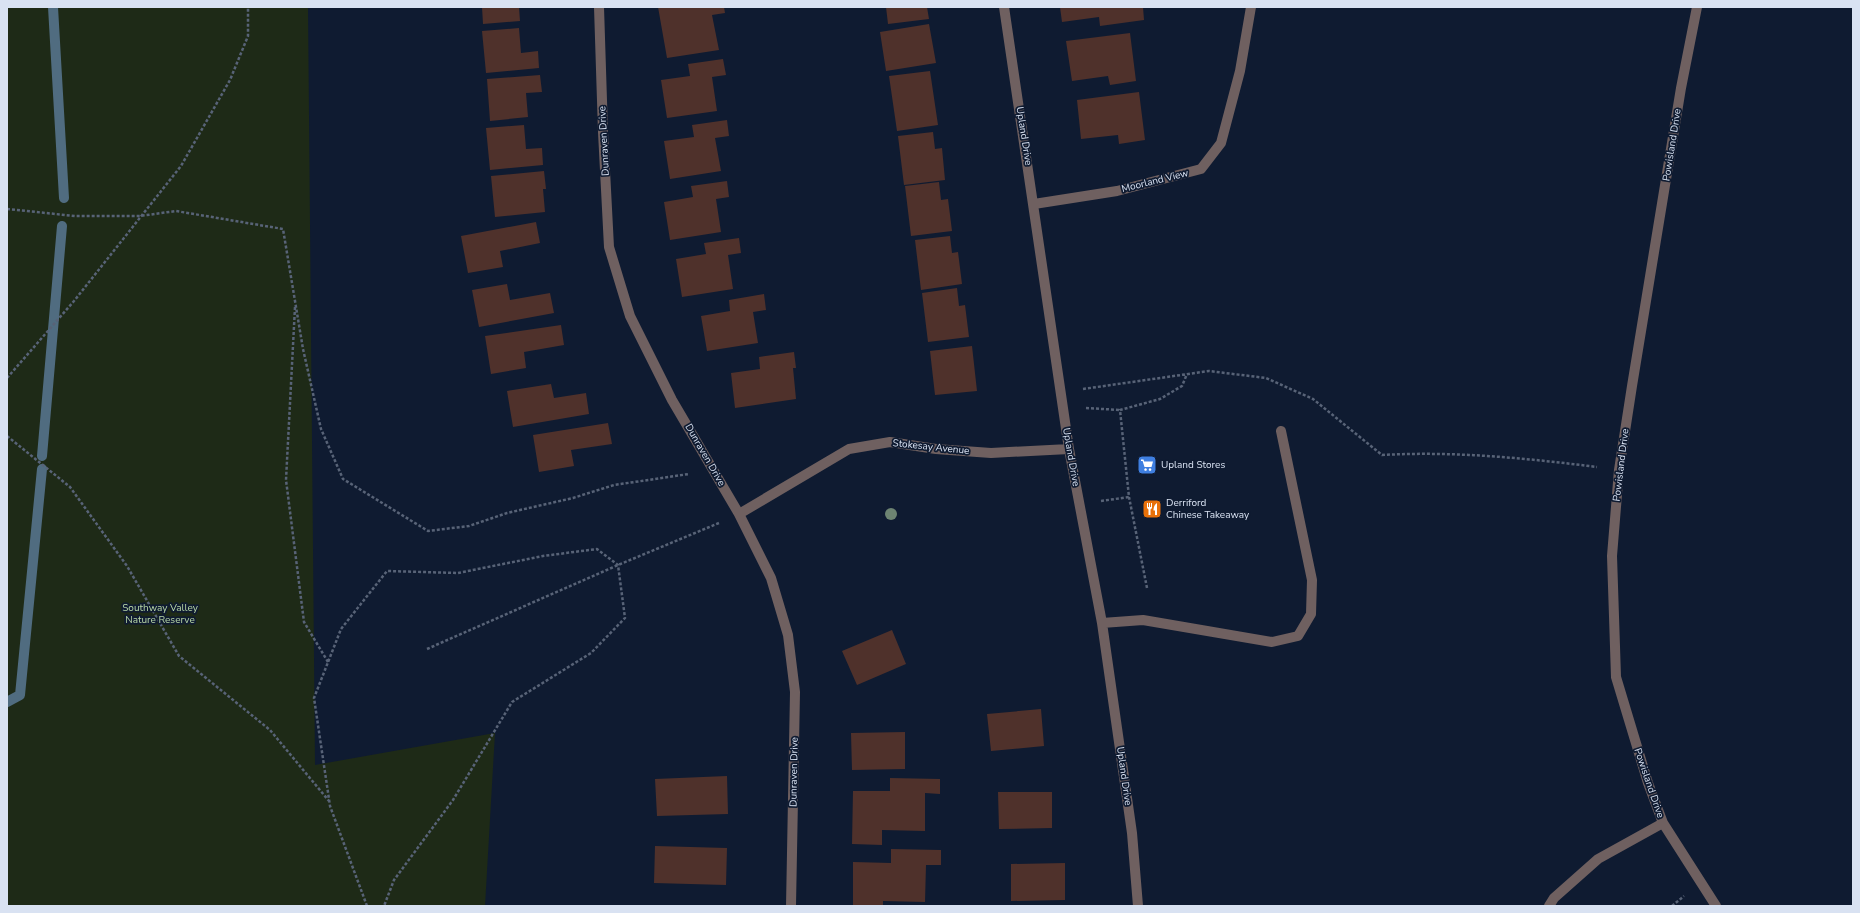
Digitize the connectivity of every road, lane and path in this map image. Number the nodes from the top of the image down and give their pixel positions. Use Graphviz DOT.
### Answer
graph roads {
  1 [pos="248,7"];
  2 [pos="599,7"];
  3 [pos="1004,7"];
  4 [pos="1251,7"];
  5 [pos="1697,7"];
  6 [pos="1034,204"];
  7 [pos="7,209"];
  8 [pos="140,216"];
  9 [pos="295,302"];
  10 [pos="1187,374"];
  11 [pos="7,378"];
  12 [pos="1060,393"];
  13 [pos="1062,407"];
  14 [pos="1120,410"];
  15 [pos="1281,431"];
  16 [pos="7,436"];
  17 [pos="1068,449"];
  18 [pos="714,470"];
  19 [pos="1619,470"];
  20 [pos="1130,497"];
  21 [pos="1079,504"];
  22 [pos="739,514"];
  23 [pos="618,565"];
  24 [pos="1147,588"];
  25 [pos="1102,623"];
  26 [pos="426,649"];
  27 [pos="328,662"];
  28 [pos="329,802"];
  29 [pos="1663,823"];
  30 [pos="367,906"];
  31 [pos="384,906"];
  32 [pos="791,906"];
  33 [pos="1138,906"];
  34 [pos="1549,906"];
  35 [pos="1716,906"];
  1 -- 8 [label="path"];
  2 -- 18 [label="street, Dunraven Drive"];
  3 -- 6 [label="street, Upland Drive"];
  4 -- 6 [label="street, Moorland View"];
  5 -- 19 [label="street, Powisland Drive"];
  6 -- 12 [label="street, Upland Drive"];
  7 -- 8 [label="path"];
  8 -- 9 [label="path"];
  8 -- 11 [label="path"];
  9 -- 18 [label="path"];
  9 -- 27 [label="path"];
  10 -- 12 [label="path"];
  10 -- 14 [label="path"];
  10 -- 19 [label="path"];
  12 -- 13 [label="street, Upland Drive"];
  13 -- 14 [label="path"];
  13 -- 17 [label="street, Upland Drive"];
  14 -- 20 [label="path"];
  15 -- 25 [label="street"];
  16 -- 28 [label="path"];
  17 -- 21 [label="street, Upland Drive"];
  17 -- 22 [label="street, Stokesay Avenue"];
  18 -- 22 [label="street, Dunraven Drive"];
  19 -- 29 [label="street, Powisland Drive"];
  20 -- 21 [label="path"];
  20 -- 24 [label="path"];
  21 -- 25 [label="street, Upland Drive"];
  22 -- 23 [label="path"];
  22 -- 32 [label="street, Dunraven Drive"];
  23 -- 26 [label="path"];
  23 -- 27 [label="path"];
  23 -- 31 [label="path"];
  25 -- 33 [label="street, Upland Drive"];
  27 -- 28 [label="path"];
  28 -- 30 [label="path"];
  29 -- 34 [label="street"];
  29 -- 35 [label="street, Powisland Drive"];
}
